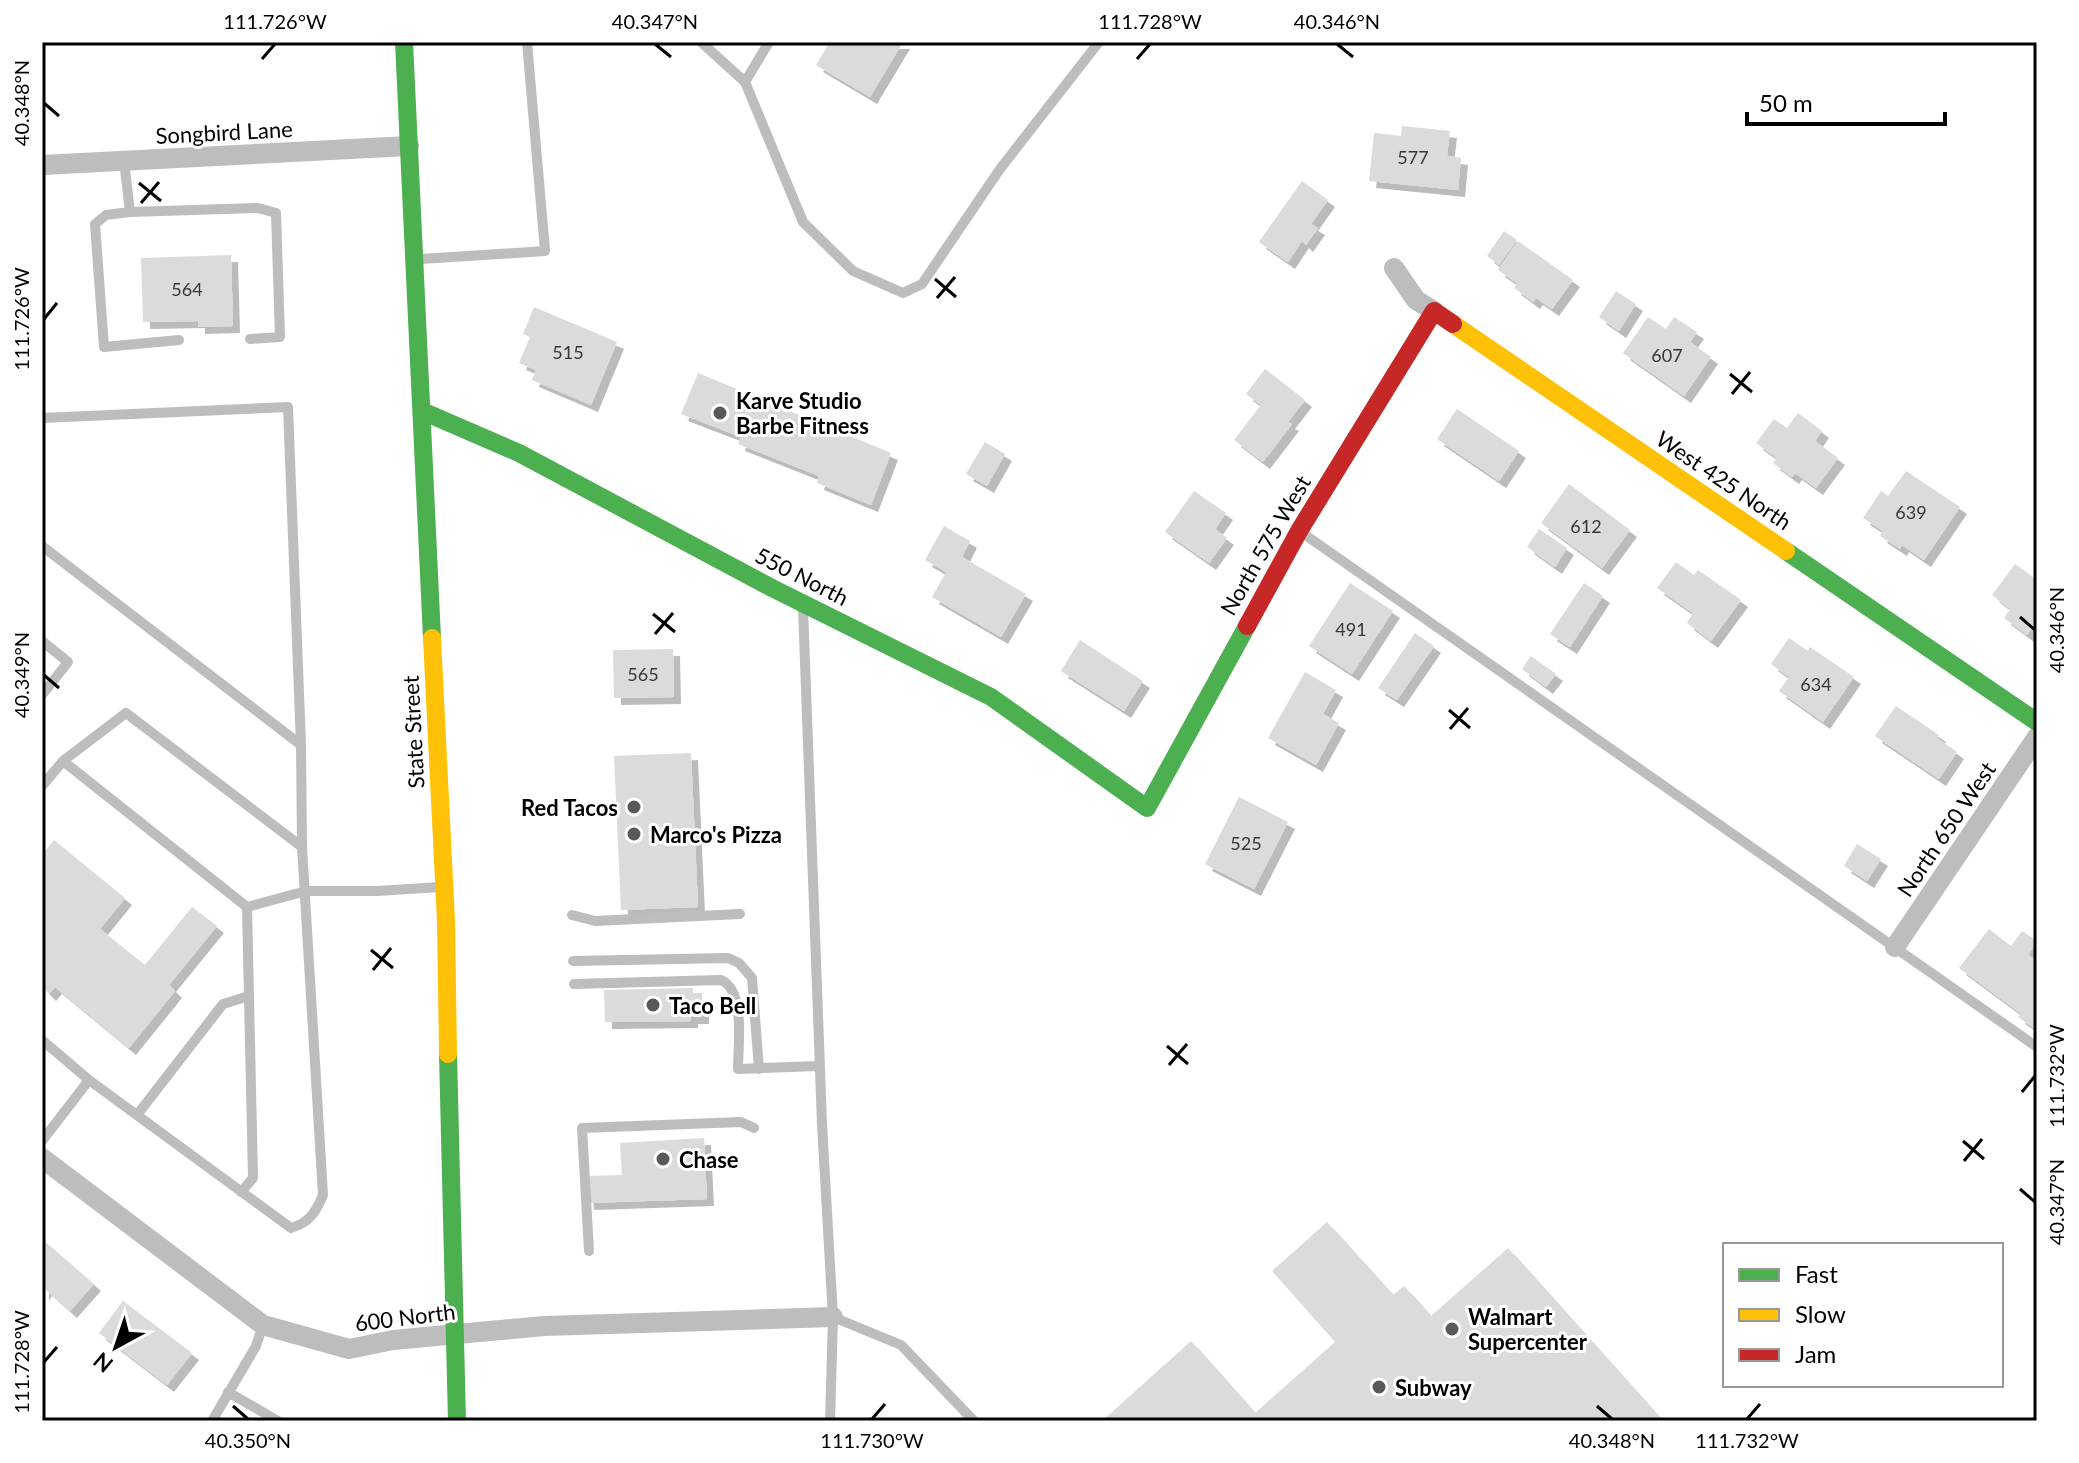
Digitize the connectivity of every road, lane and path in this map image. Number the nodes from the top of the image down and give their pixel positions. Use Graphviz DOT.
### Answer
graph roads {
  1 [pos="404,42"];
  2 [pos="527,42"];
  3 [pos="701,42"];
  4 [pos="769,42"];
  5 [pos="1099,42"];
  6 [pos="745,82"];
  7 [pos="409,146"];
  8 [pos="124,161"];
  9 [pos="42,165"];
  10 [pos="130,212"];
  11 [pos="414,259"];
  12 [pos="1394,268"];
  13 [pos="1434,311"];
  14 [pos="250,339"];
  15 [pos="179,340"];
  16 [pos="422,411"];
  17 [pos="42,418"];
  18 [pos="1299,531"];
  19 [pos="42,546"];
  20 [pos="803,604"];
  21 [pos="42,641"];
  22 [pos="42,695"];
  23 [pos="2037,722"];
  24 [pos="2037,737"];
  25 [pos="301,745"];
  26 [pos="63,761"];
  27 [pos="42,786"];
  28 [pos="1147,808"];
  29 [pos="302,847"];
  30 [pos="444,887"];
  31 [pos="306,891"];
  32 [pos="247,907"];
  33 [pos="740,914"];
  34 [pos="572,915"];
  35 [pos="1895,947"];
  36 [pos="573,961"];
  37 [pos="574,984"];
  38 [pos="249,996"];
  39 [pos="42,1040"];
  40 [pos="2037,1047"];
  41 [pos="819,1066"];
  42 [pos="759,1069"];
  43 [pos="89,1080"];
  44 [pos="137,1115"];
  45 [pos="754,1128"];
  46 [pos="42,1141"];
  47 [pos="42,1158"];
  48 [pos="241,1192"];
  49 [pos="589,1251"];
  50 [pos="833,1317"];
  51 [pos="263,1325"];
  52 [pos="455,1334"];
  53 [pos="228,1392"];
  54 [pos="212,1421"];
  55 [pos="278,1421"];
  56 [pos="457,1421"];
  57 [pos="830,1421"];
  58 [pos="974,1421"];
  1 -- 7 [label="street, State Street"];
  2 -- 11 [label="lane"];
  3 -- 6 [label="lane"];
  4 -- 6 [label="lane"];
  5 -- 6 [label="lane"];
  7 -- 8 [label="street, Songbird Lane"];
  7 -- 11 [label="street, State Street"];
  8 -- 9 [label="street, Songbird Lane"];
  8 -- 10 [label="lane"];
  10 -- 14 [label="lane"];
  10 -- 15 [label="lane"];
  11 -- 16 [label="street, State Street"];
  12 -- 13 [label="street, West 425 North"];
  13 -- 18 [label="street, North 575 West"];
  13 -- 23 [label="street, West 425 North"];
  16 -- 20 [label="street, 550 North"];
  16 -- 30 [label="street, State Street"];
  17 -- 25 [label="lane"];
  18 -- 28 [label="street, North 575 West"];
  18 -- 35 [label="lane"];
  19 -- 25 [label="lane"];
  20 -- 28 [label="street, 550 North"];
  20 -- 41 [label="lane"];
  21 -- 22 [label="lane"];
  24 -- 35 [label="street, North 650 West"];
  25 -- 29 [label="lane"];
  26 -- 27 [label="lane"];
  26 -- 29 [label="lane"];
  26 -- 32 [label="lane"];
  29 -- 31 [label="lane"];
  30 -- 31 [label="lane"];
  30 -- 52 [label="street, State Street"];
  31 -- 32 [label="lane"];
  31 -- 48 [label="lane"];
  32 -- 38 [label="lane"];
  33 -- 34 [label="lane"];
  35 -- 40 [label="lane"];
  36 -- 42 [label="lane"];
  37 -- 42 [label="lane"];
  38 -- 44 [label="lane"];
  38 -- 48 [label="lane"];
  39 -- 43 [label="lane"];
  41 -- 42 [label="lane"];
  41 -- 50 [label="lane"];
  43 -- 44 [label="lane"];
  43 -- 46 [label="lane"];
  44 -- 48 [label="lane"];
  45 -- 49 [label="lane"];
  47 -- 51 [label="street, 600 North"];
  50 -- 52 [label="street, 600 North"];
  50 -- 57 [label="lane"];
  50 -- 58 [label="lane"];
  51 -- 52 [label="street, 600 North"];
  51 -- 53 [label="lane"];
  52 -- 56 [label="street, State Street"];
  53 -- 54 [label="lane"];
  53 -- 55 [label="lane"];
}
